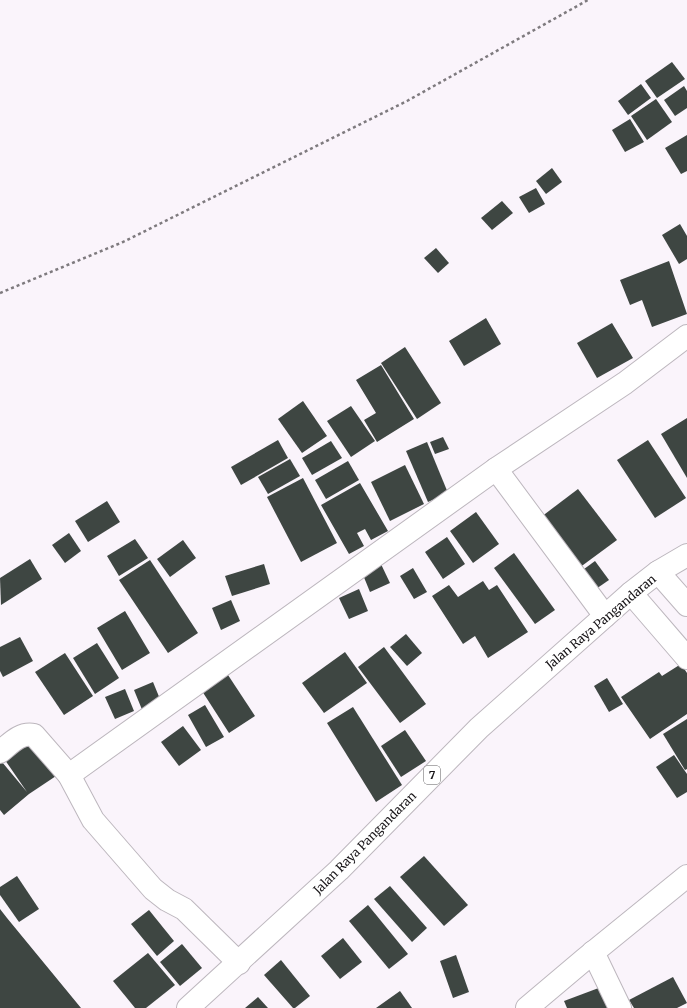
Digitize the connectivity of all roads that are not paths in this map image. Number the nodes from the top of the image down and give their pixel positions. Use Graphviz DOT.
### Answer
graph roads {
  1 [pos="686,340"];
  2 [pos="496,469"];
  3 [pos="687,555"];
  4 [pos="658,572"];
  5 [pos="631,592"];
  6 [pos="687,605"];
  7 [pos="604,616"];
  8 [pos="687,658"];
  9 [pos="0,752"];
  10 [pos="69,775"];
  11 [pos="687,876"];
  12 [pos="593,952"];
  13 [pos="239,963"];
  14 [pos="188,1008"];
  15 [pos="527,1008"];
  16 [pos="620,1008"];
  1 -- 2 [label="main road"];
  2 -- 7 [label="main road"];
  2 -- 10 [label="main road"];
  3 -- 4 [label="main road, Jalan Raya Pangandaran / 7"];
  4 -- 5 [label="main road, Jalan Raya Pangandaran / 7"];
  4 -- 6 [label="main road"];
  5 -- 7 [label="main road, Jalan Raya Pangandaran / 7"];
  5 -- 8 [label="main road"];
  7 -- 13 [label="main road, Jalan Raya Pangandaran / 7"];
  9 -- 10 [label="main road"];
  10 -- 13 [label="main road"];
  11 -- 12 [label="main road"];
  12 -- 15 [label="main road"];
  12 -- 16 [label="main road"];
  13 -- 14 [label="main road, Jalan Raya Pangandaran / 7"];
}
